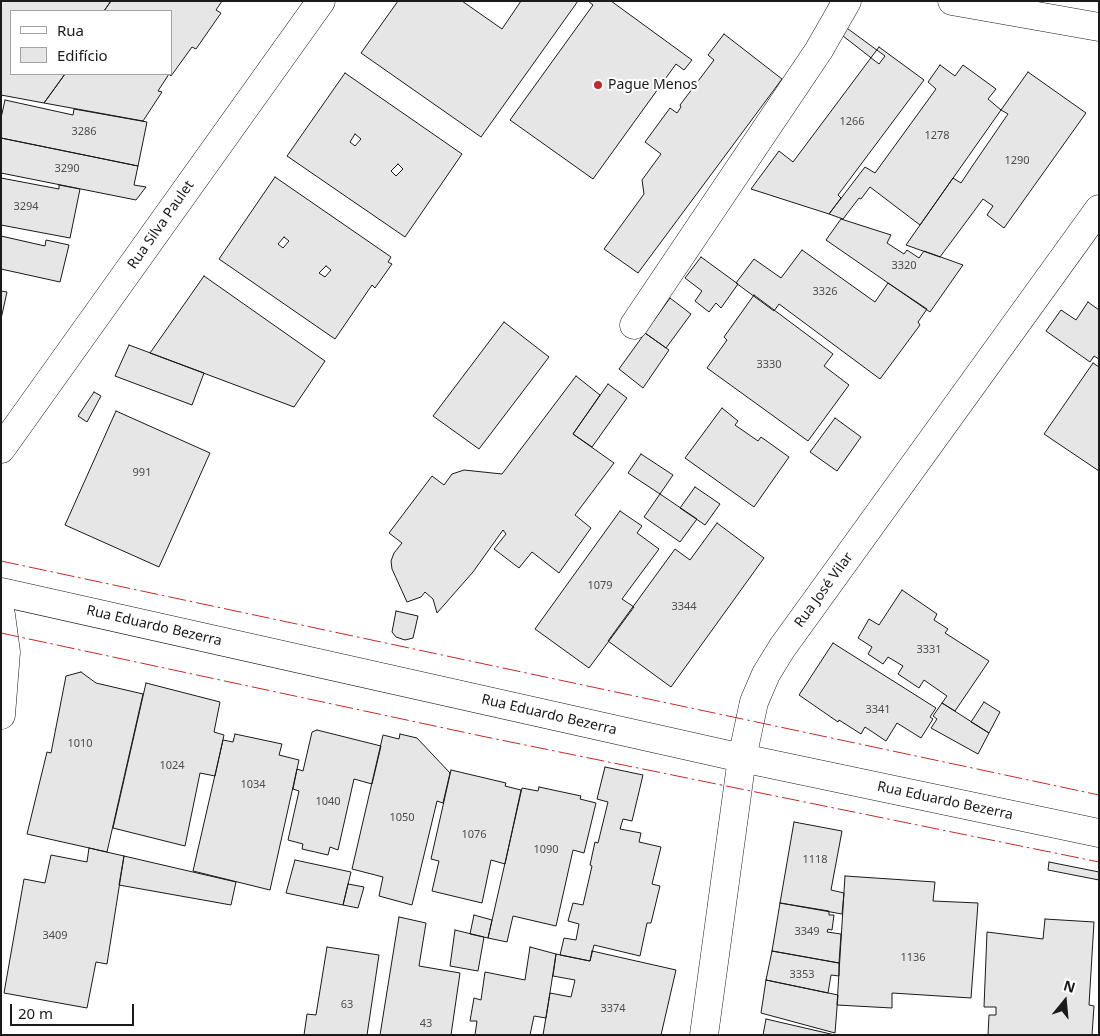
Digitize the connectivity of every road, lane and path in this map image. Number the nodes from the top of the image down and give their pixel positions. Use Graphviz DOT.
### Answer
graph roads {
  1 [pos="320,1"];
  2 [pos="847,1"];
  3 [pos="952,1"];
  4 [pos="1099,27"];
  5 [pos="1099,209"];
  6 [pos="634,325"];
  7 [pos="1,449"];
  8 [pos="1,592"];
  9 [pos="1,615"];
  10 [pos="1,715"];
  11 [pos="742,758"];
  12 [pos="1099,833"];
  13 [pos="704,1035"];
  1 -- 7 [label="street, Rua Silva Paulet"];
  2 -- 6 [label="street"];
  3 -- 4 [label="street"];
  5 -- 11 [label="street, Rua José Vilar"];
  8 -- 11 [label="street, Rua Eduardo Bezerra"];
  9 -- 10 [label="street"];
  11 -- 12 [label="street, Rua Eduardo Bezerra"];
  11 -- 13 [label="street, Rua José Vilar"];
}
